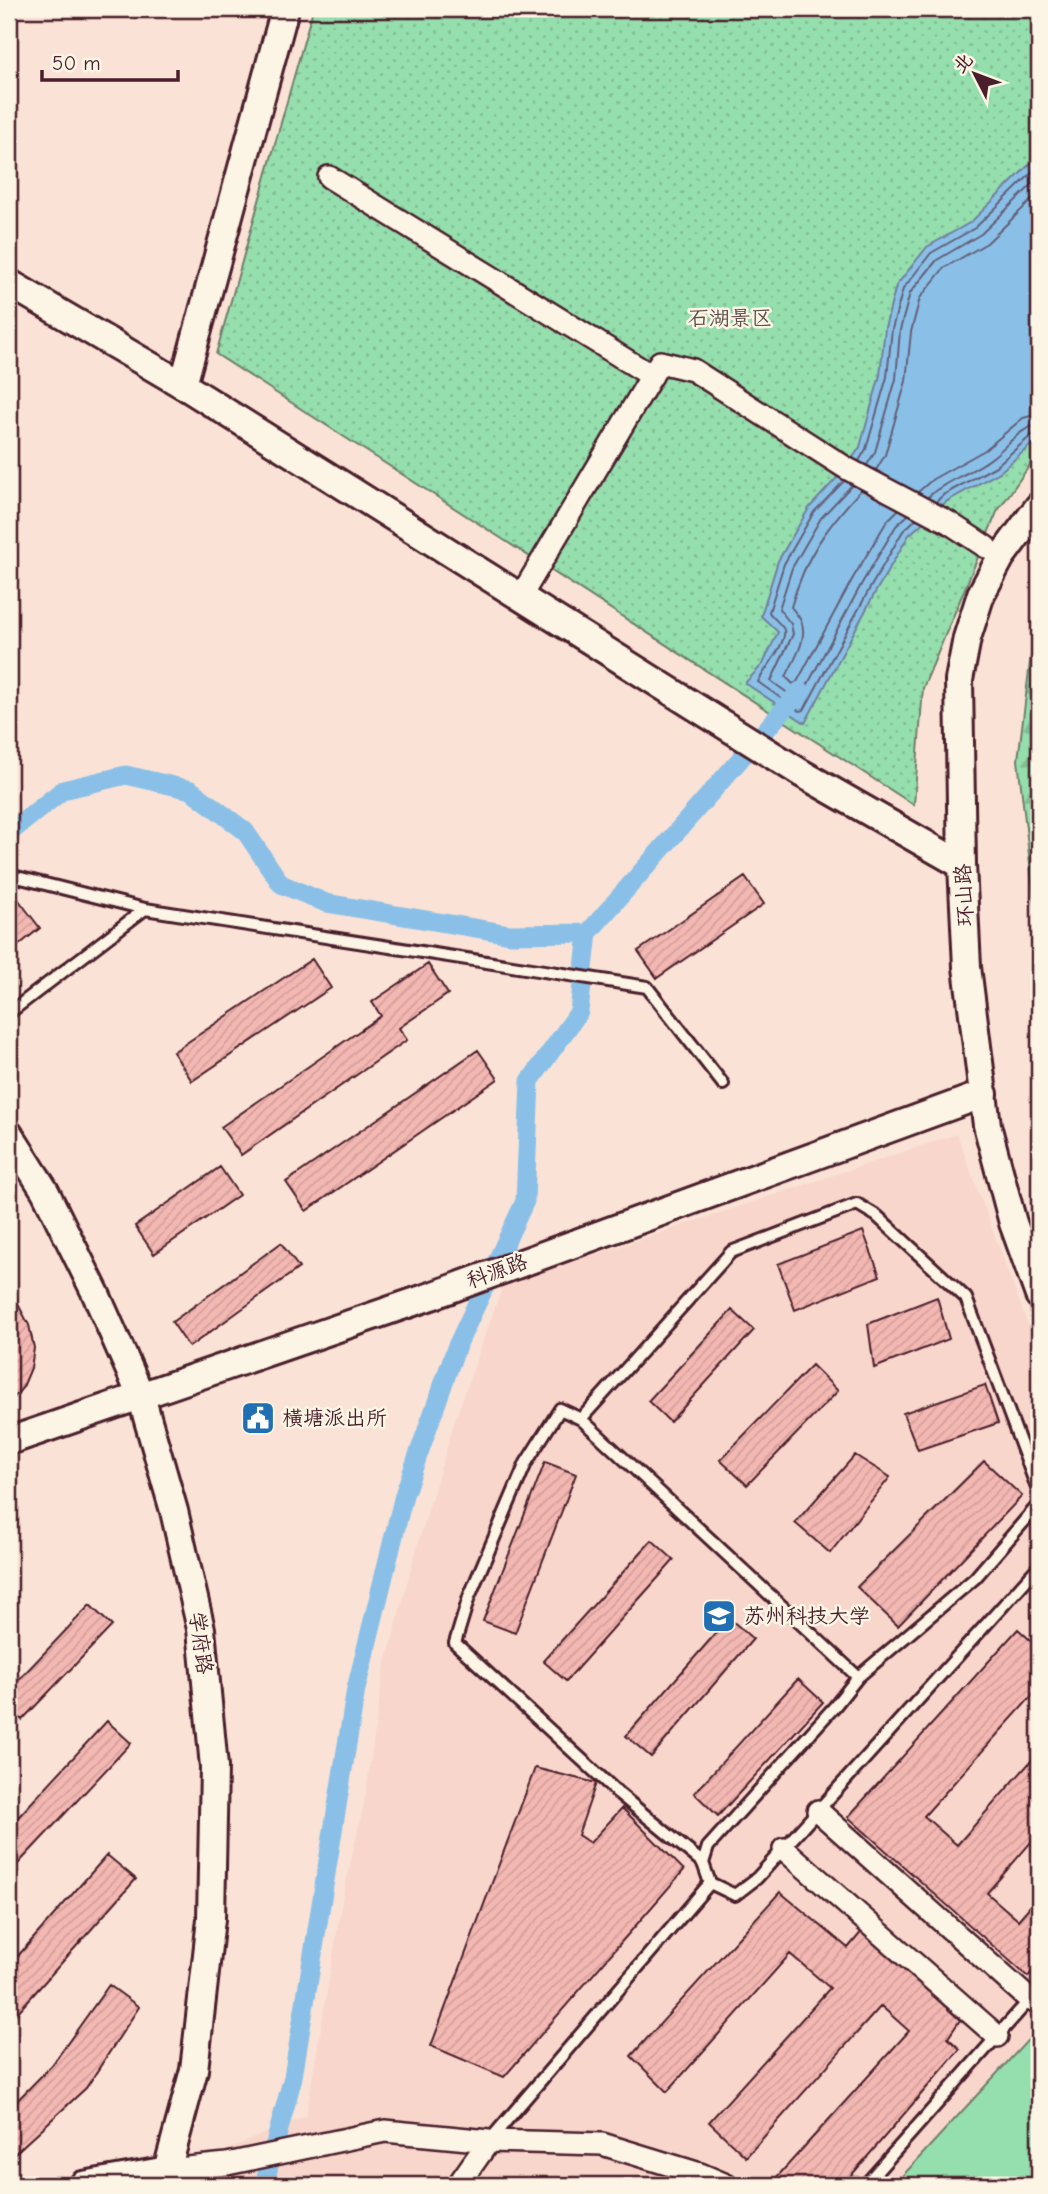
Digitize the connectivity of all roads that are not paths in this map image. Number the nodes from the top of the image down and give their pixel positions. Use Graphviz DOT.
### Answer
graph roads {
  1 [pos="285,9"];
  2 [pos="329,177"];
  3 [pos="9,283"];
  4 [pos="652,376"];
  5 [pos="183,385"];
  6 [pos="1039,506"];
  7 [pos="986,547"];
  8 [pos="521,596"];
  9 [pos="962,865"];
  10 [pos="9,875"];
  11 [pos="145,909"];
  12 [pos="9,1013"];
  13 [pos="723,1084"];
  14 [pos="984,1094"];
  15 [pos="9,1134"];
  16 [pos="1039,1296"];
  17 [pos="141,1396"];
  18 [pos="581,1419"];
  19 [pos="9,1441"];
  20 [pos="1039,1493"];
  21 [pos="1039,1504"];
  22 [pos="1039,1566"];
  23 [pos="858,1677"];
  24 [pos="817,1811"];
  25 [pos="784,1849"];
  26 [pos="703,1863"];
  27 [pos="710,1882"];
  28 [pos="1035,1994"];
  29 [pos="997,2036"];
  30 [pos="489,2141"];
  31 [pos="165,2178"];
  32 [pos="83,2185"];
  33 [pos="457,2185"];
  34 [pos="726,2185"];
  35 [pos="865,2185"];
  1 -- 5 [label="street"];
  2 -- 4 [label="street"];
  3 -- 5 [label="street"];
  4 -- 7 [label="street"];
  4 -- 8 [label="street"];
  5 -- 8 [label="street"];
  6 -- 9 [label="street, 环山路"];
  8 -- 9 [label="street"];
  9 -- 14 [label="street, 环山路"];
  10 -- 11 [label="lane"];
  11 -- 12 [label="lane"];
  11 -- 13 [label="lane"];
  14 -- 16 [label="street, 环山路"];
  14 -- 17 [label="street, 科源路"];
  15 -- 17 [label="street, 学府路"];
  17 -- 19 [label="street, 科源路"];
  17 -- 31 [label="street, 学府路"];
  18 -- 20 [label="lane"];
  18 -- 23 [label="lane"];
  18 -- 26 [label="lane"];
  21 -- 23 [label="lane"];
  22 -- 24 [label="lane"];
  23 -- 26 [label="lane"];
  24 -- 25 [label="lane"];
  24 -- 28 [label="street"];
  25 -- 27 [label="lane"];
  25 -- 29 [label="street"];
  26 -- 27 [label="lane"];
  27 -- 30 [label="lane"];
  28 -- 29 [label="lane"];
  29 -- 35 [label="lane"];
  30 -- 31 [label="street"];
  30 -- 33 [label="street"];
  30 -- 34 [label="street"];
  31 -- 32 [label="street"];
}
